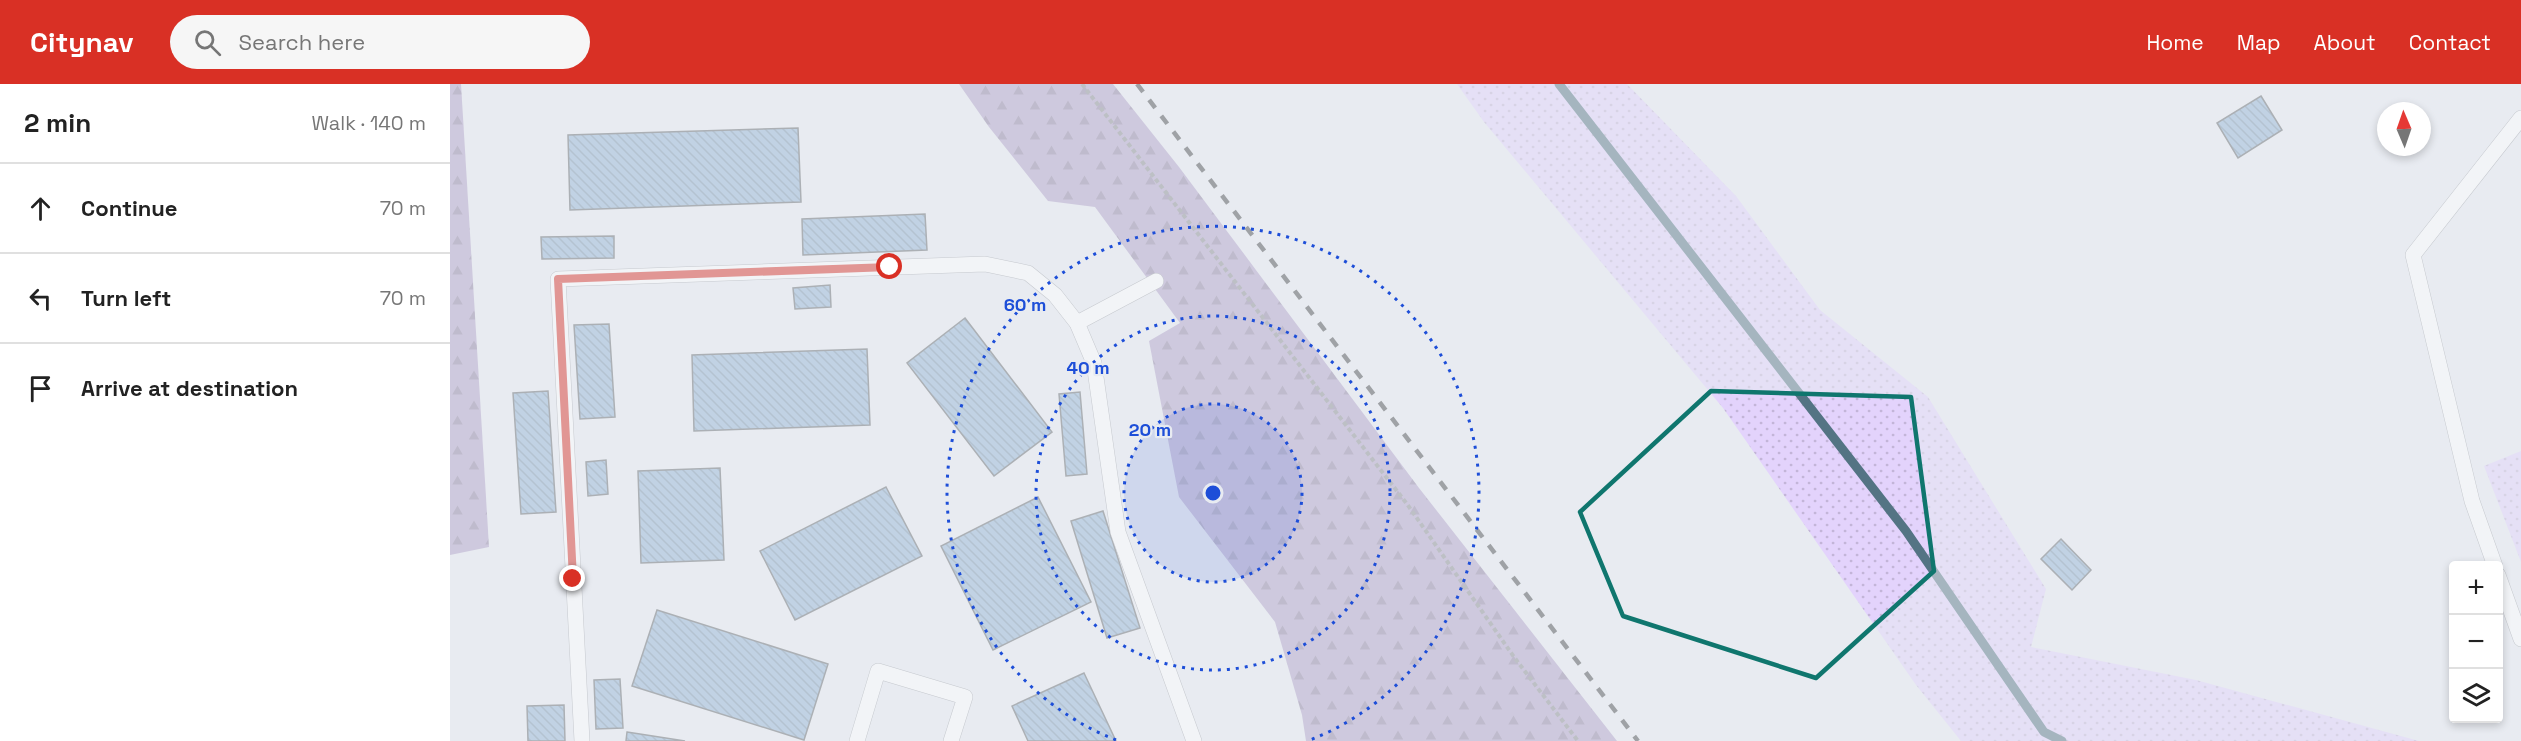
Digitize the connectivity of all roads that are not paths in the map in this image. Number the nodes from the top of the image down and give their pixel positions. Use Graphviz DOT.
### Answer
graph roads {
  1 [pos="2521,118"];
  2 [pos="1156,281"];
  3 [pos="1077,323"];
  4 [pos="2493,561"];
  5 [pos="2503,587"];
  6 [pos="2521,639"];
  7 [pos="582,741"];
  8 [pos="857,741"];
  9 [pos="951,741"];
  10 [pos="1194,741"];
  1 -- 4 [label="lane"];
  2 -- 3 [label="lane"];
  3 -- 7 [label="lane"];
  3 -- 10 [label="lane"];
  5 -- 6 [label="lane"];
  8 -- 9 [label="lane"];
}
